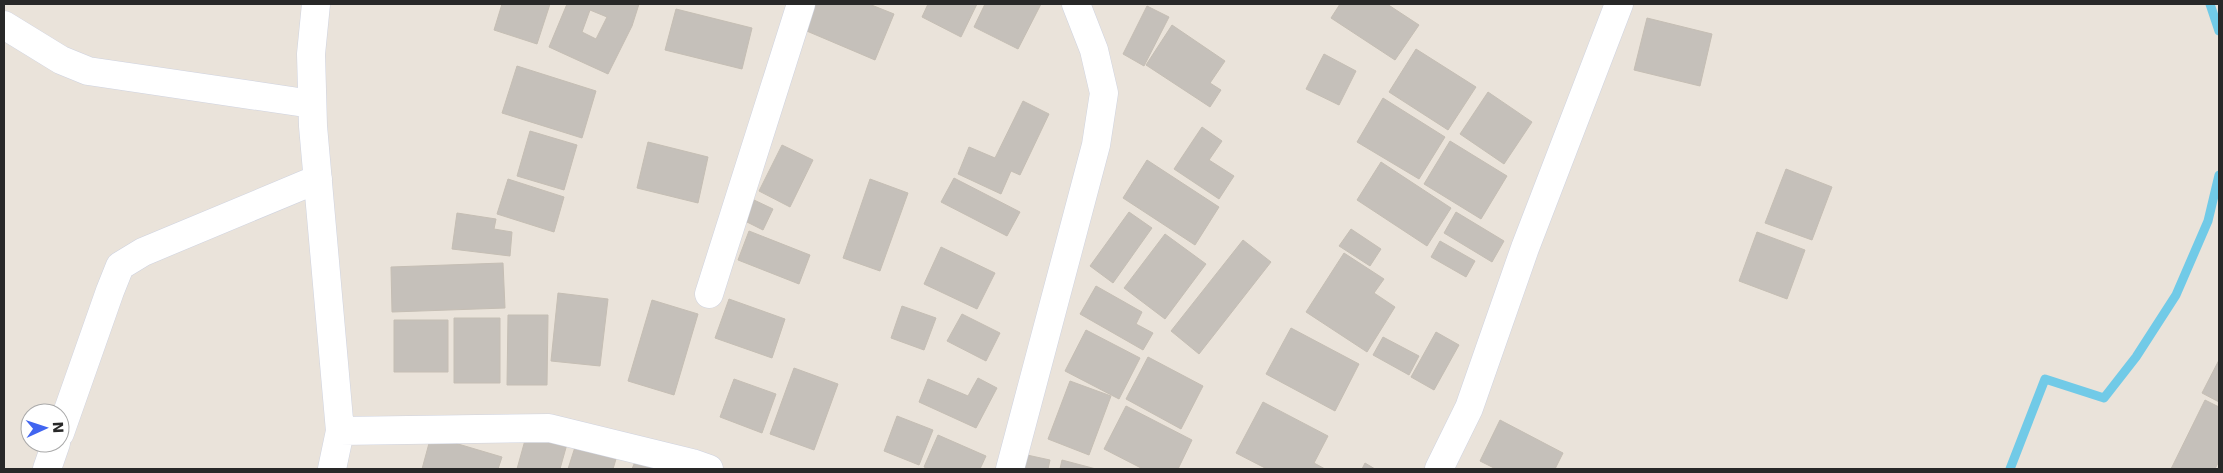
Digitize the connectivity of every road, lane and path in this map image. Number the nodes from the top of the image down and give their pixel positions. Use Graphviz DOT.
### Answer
graph roads {
  1 [pos="316,4"];
  2 [pos="801,4"];
  3 [pos="1076,4"];
  4 [pos="1619,4"];
  5 [pos="4,25"];
  6 [pos="312,104"];
  7 [pos="318,179"];
  8 [pos="709,294"];
  9 [pos="70,404"];
  10 [pos="340,431"];
  11 [pos="53,453"];
  12 [pos="47,469"];
  13 [pos="332,469"];
  14 [pos="710,469"];
  15 [pos="1010,469"];
  16 [pos="1439,469"];
  1 -- 6 [label="street"];
  2 -- 8 [label="street"];
  3 -- 15 [label="street"];
  4 -- 16 [label="street"];
  5 -- 6 [label="street"];
  6 -- 7 [label="street"];
  7 -- 9 [label="street"];
  7 -- 10 [label="street"];
  10 -- 13 [label="street"];
  10 -- 14 [label="street"];
  11 -- 12 [label="street"];
}
